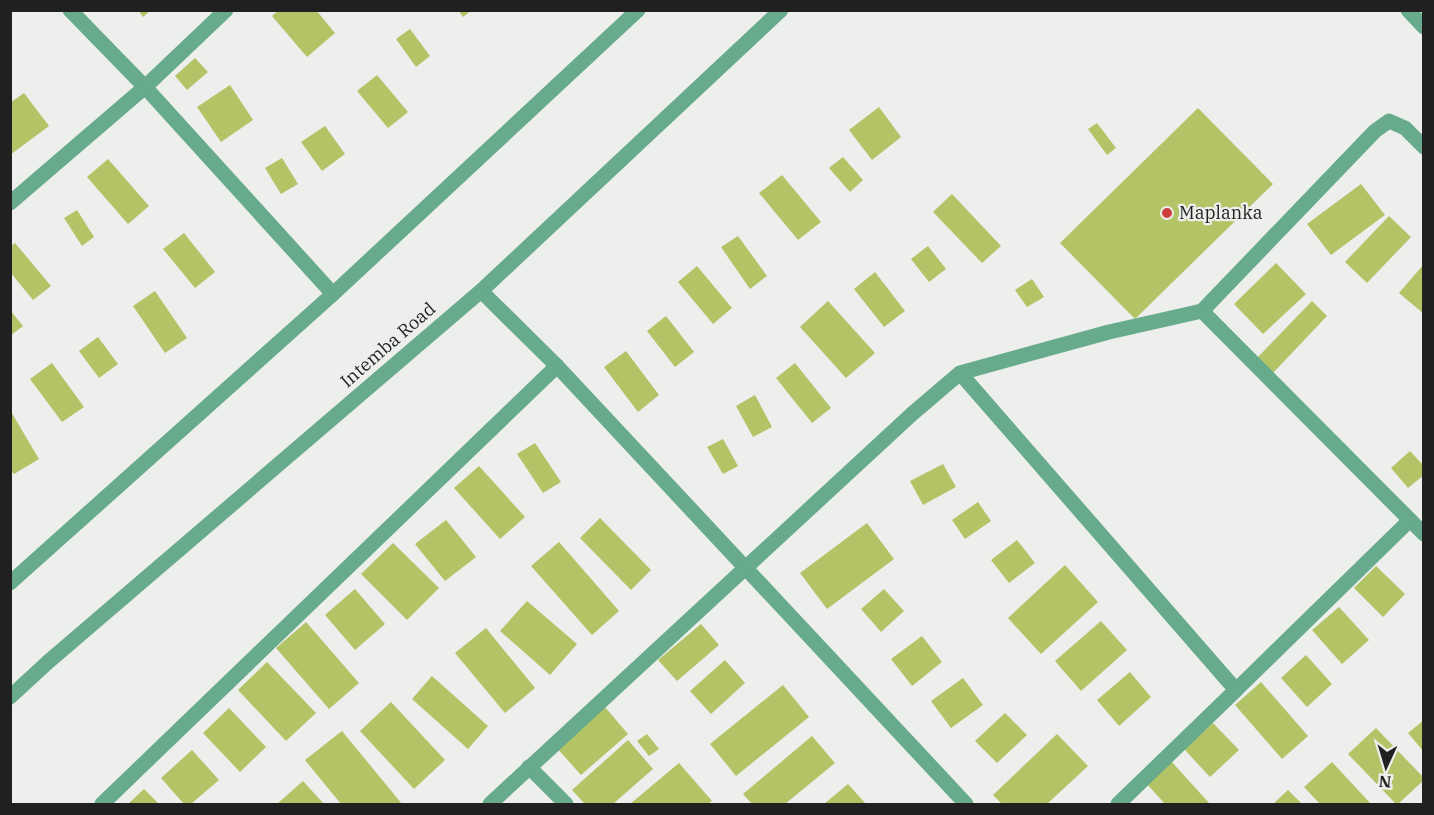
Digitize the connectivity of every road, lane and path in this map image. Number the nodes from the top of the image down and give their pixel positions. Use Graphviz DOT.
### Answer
graph roads {
  1 [pos="70,10"];
  2 [pos="226,10"];
  3 [pos="638,10"];
  4 [pos="781,10"];
  5 [pos="1408,10"];
  6 [pos="1424,27"];
  7 [pos="144,87"];
  8 [pos="1424,147"];
  9 [pos="10,203"];
  10 [pos="481,291"];
  11 [pos="333,294"];
  12 [pos="1202,311"];
  13 [pos="557,366"];
  14 [pos="960,373"];
  15 [pos="1410,520"];
  16 [pos="1424,534"];
  17 [pos="745,569"];
  18 [pos="10,583"];
  19 [pos="1236,690"];
  20 [pos="10,698"];
  21 [pos="530,767"];
  22 [pos="102,804"];
  23 [pos="490,804"];
  24 [pos="566,804"];
  25 [pos="966,804"];
  26 [pos="1118,804"];
  1 -- 7 [label="street"];
  2 -- 7 [label="street"];
  3 -- 11 [label="street"];
  4 -- 10 [label="street, Intemba Road"];
  5 -- 6 [label="street"];
  7 -- 9 [label="street"];
  7 -- 11 [label="street"];
  8 -- 12 [label="street"];
  10 -- 13 [label="street"];
  10 -- 20 [label="street, Intemba Road"];
  11 -- 18 [label="street"];
  12 -- 14 [label="street"];
  12 -- 15 [label="street"];
  13 -- 17 [label="street"];
  13 -- 22 [label="street"];
  14 -- 17 [label="street"];
  14 -- 19 [label="street"];
  15 -- 16 [label="street"];
  15 -- 19 [label="street"];
  17 -- 21 [label="street"];
  17 -- 25 [label="street"];
  19 -- 26 [label="street"];
  21 -- 23 [label="street"];
  21 -- 24 [label="street"];
}
